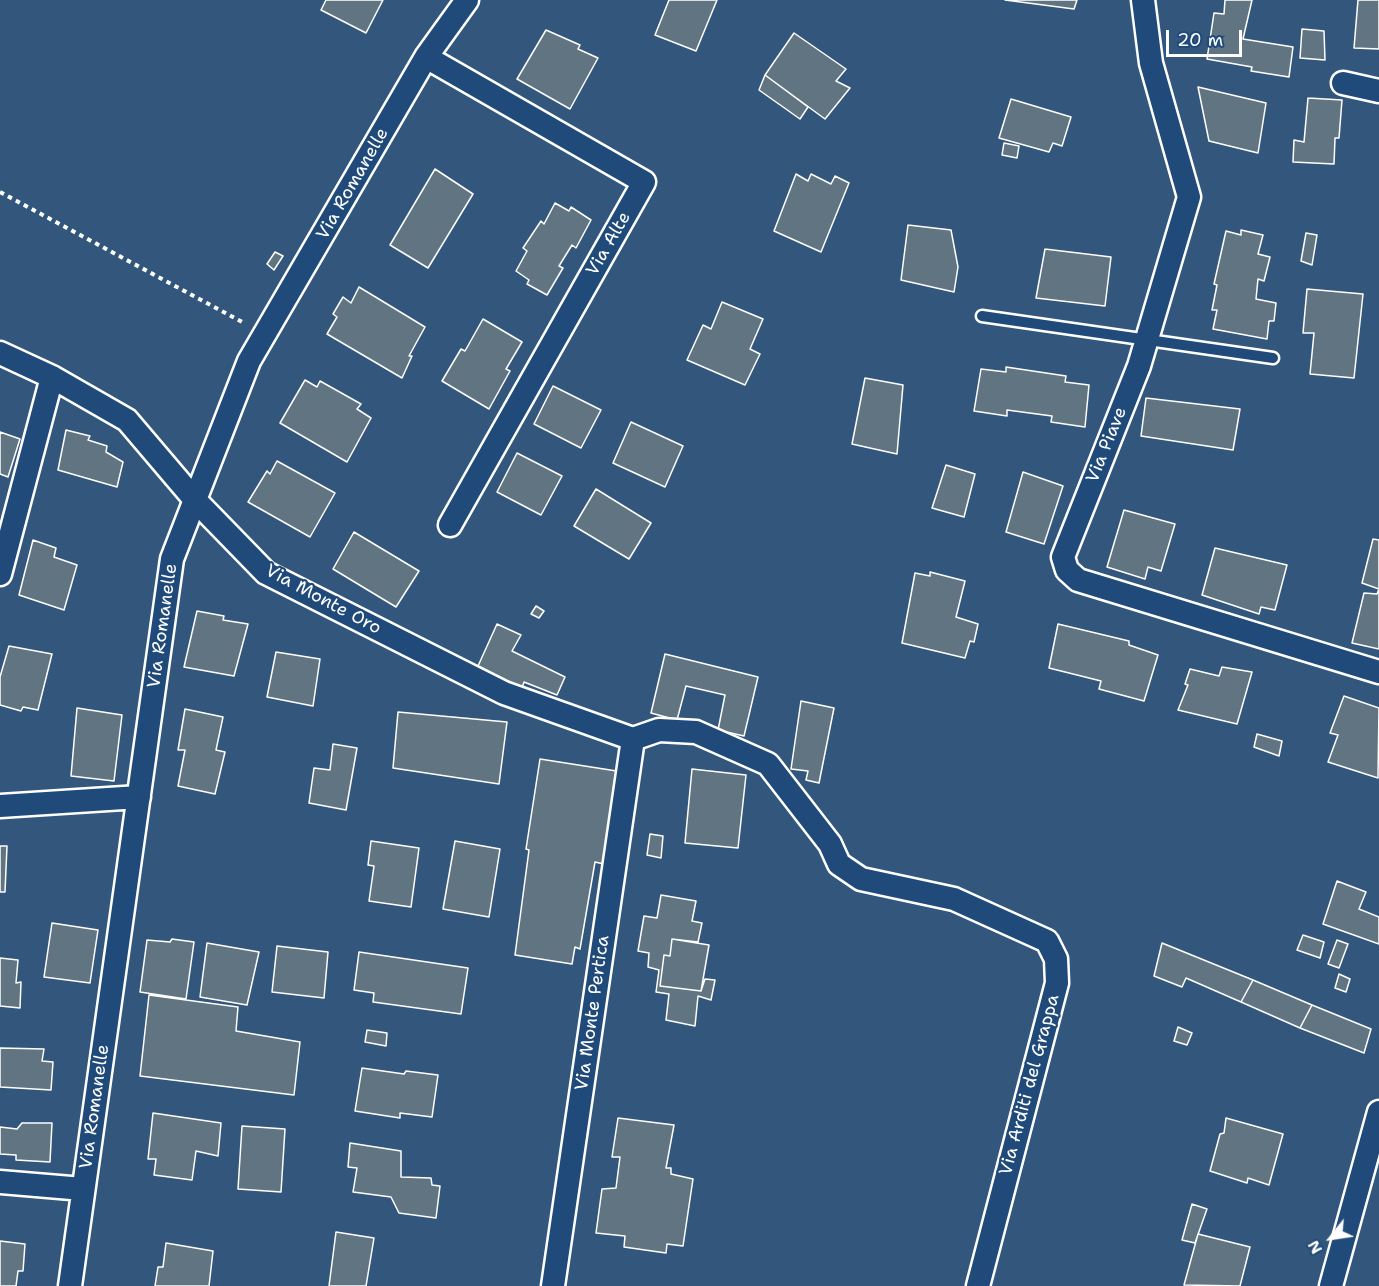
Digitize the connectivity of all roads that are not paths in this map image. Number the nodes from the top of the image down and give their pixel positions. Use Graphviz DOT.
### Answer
graph roads {
  1 [pos="467,0"];
  2 [pos="1143,0"];
  3 [pos="426,57"];
  4 [pos="1343,83"];
  5 [pos="1379,91"];
  6 [pos="982,316"];
  7 [pos="1147,339"];
  8 [pos="0,353"];
  9 [pos="1273,358"];
  10 [pos="52,377"];
  11 [pos="195,500"];
  12 [pos="450,525"];
  13 [pos="0,574"];
  14 [pos="1379,672"];
  15 [pos="633,740"];
  16 [pos="139,797"];
  17 [pos="0,806"];
  18 [pos="1379,1112"];
  19 [pos="0,1182"];
  20 [pos="83,1188"];
  21 [pos="70,1286"];
  22 [pos="553,1286"];
  23 [pos="978,1286"];
  24 [pos="1331,1286"];
  1 -- 3 [label="street, Via Romanelle"];
  2 -- 7 [label="street, Via Piave"];
  3 -- 11 [label="street, Via Romanelle"];
  3 -- 12 [label="street, Via Alte"];
  4 -- 5 [label="street"];
  6 -- 7 [label="lane"];
  7 -- 9 [label="lane"];
  7 -- 14 [label="street, Via Piave"];
  8 -- 10 [label="street, Via Monte Oro"];
  10 -- 11 [label="street, Via Monte Oro"];
  10 -- 13 [label="street"];
  11 -- 15 [label="street, Via Monte Oro"];
  11 -- 16 [label="street, Via Romanelle"];
  15 -- 22 [label="street, Via Monte Pertica"];
  15 -- 23 [label="street, Via Arditi del Grappa"];
  16 -- 17 [label="street"];
  16 -- 20 [label="street, Via Romanelle"];
  18 -- 24 [label="street"];
  19 -- 20 [label="street"];
  20 -- 21 [label="street, Via Romanelle"];
}
